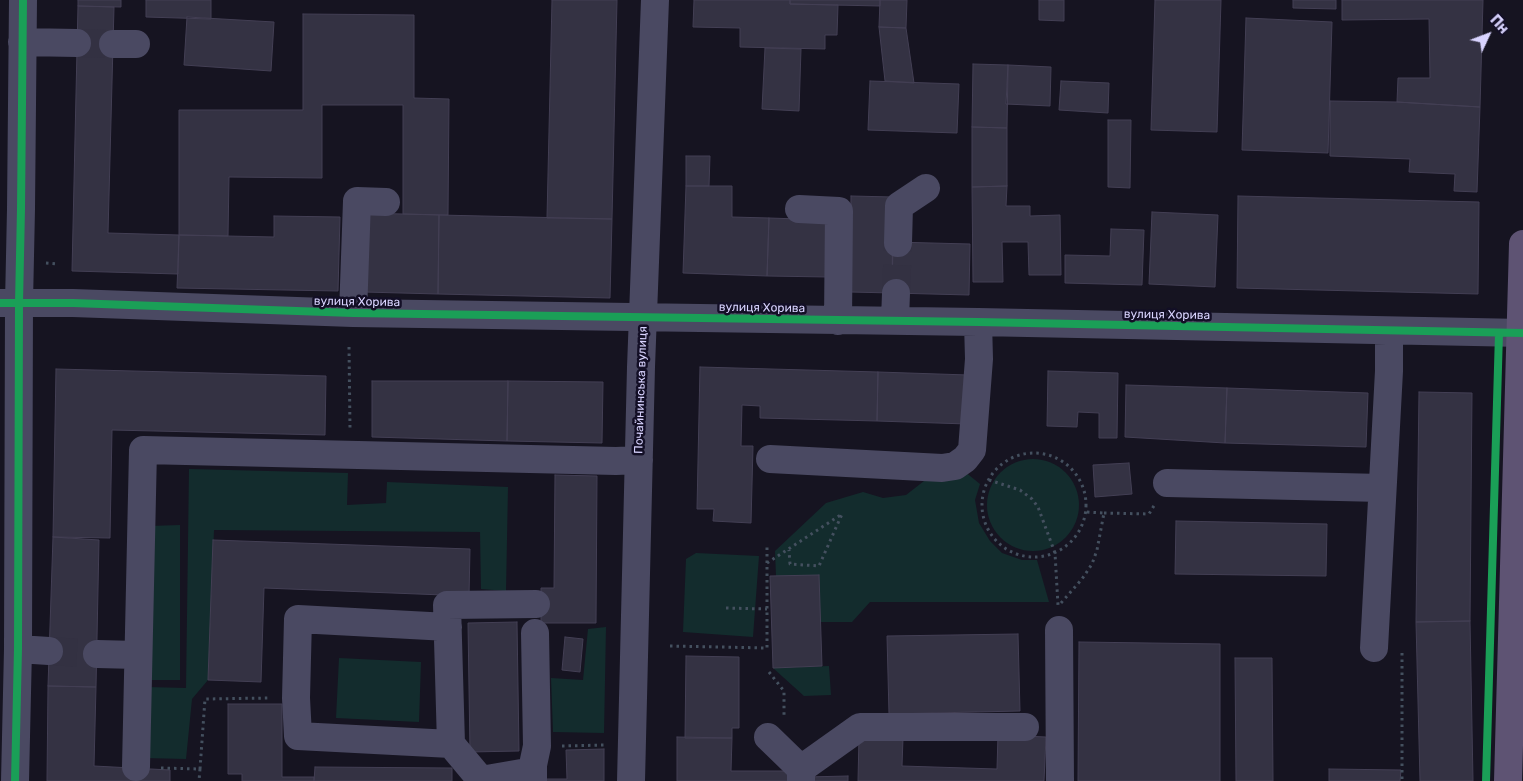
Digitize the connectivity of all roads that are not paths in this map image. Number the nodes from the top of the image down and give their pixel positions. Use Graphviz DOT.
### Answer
graph roads {
  1 [pos="23,0"];
  2 [pos="655,0"];
  3 [pos="22,42"];
  4 [pos="77,43"];
  5 [pos="926,188"];
  6 [pos="386,202"];
  7 [pos="11,209"];
  8 [pos="799,209"];
  9 [pos="898,243"];
  10 [pos="1523,244"];
  11 [pos="896,293"];
  12 [pos="9,303"];
  13 [pos="353,314"];
  14 [pos="644,318"];
  15 [pos="838,321"];
  16 [pos="895,321"];
  17 [pos="978,322"];
  18 [pos="1389,331"];
  19 [pos="1522,333"];
  20 [pos="770,459"];
  21 [pos="639,460"];
  22 [pos="1168,483"];
  23 [pos="1382,488"];
  24 [pos="536,604"];
  25 [pos="1059,618"];
  26 [pos="448,627"];
  27 [pos="535,633"];
  28 [pos="1374,648"];
  29 [pos="18,649"];
  30 [pos="49,651"];
  31 [pos="97,654"];
  32 [pos="137,655"];
  33 [pos="1025,727"];
  34 [pos="768,737"];
  35 [pos="451,744"];
  36 [pos="534,766"];
  37 [pos="136,767"];
  38 [pos="801,775"];
  39 [pos="15,781"];
  40 [pos="631,781"];
  41 [pos="1060,781"];
  42 [pos="1508,781"];
  1 -- 3 [label="street"];
  2 -- 14 [label="street, Почайнинська вулиця"];
  3 -- 4 [label="street"];
  3 -- 7 [label="street"];
  5 -- 9 [label="street"];
  6 -- 13 [label="street"];
  7 -- 12 [label="street"];
  8 -- 15 [label="street"];
  10 -- 19 [label="main road"];
  11 -- 16 [label="street"];
  12 -- 13 [label="street, вулиця Хорива"];
  12 -- 29 [label="street"];
  13 -- 14 [label="street, вулиця Хорива"];
  14 -- 15 [label="street, вулиця Хорива"];
  14 -- 21 [label="street, Почайнинська вулиця"];
  15 -- 16 [label="street, вулиця Хорива"];
  16 -- 17 [label="street, вулиця Хорива"];
  17 -- 18 [label="street, вулиця Хорива"];
  17 -- 20 [label="street"];
  18 -- 19 [label="street, вулиця Хорива"];
  18 -- 23 [label="street"];
  19 -- 42 [label="main road"];
  21 -- 32 [label="street"];
  21 -- 40 [label="street, Почайнинська вулиця"];
  22 -- 23 [label="street"];
  23 -- 28 [label="street"];
  24 -- 26 [label="street"];
  25 -- 41 [label="street"];
  26 -- 35 [label="street"];
  26 -- 35 [label="street"];
  27 -- 36 [label="street"];
  29 -- 30 [label="street"];
  29 -- 39 [label="street"];
  31 -- 32 [label="street"];
  32 -- 37 [label="street"];
  33 -- 38 [label="street"];
  34 -- 38 [label="street"];
  35 -- 36 [label="street"];
}
